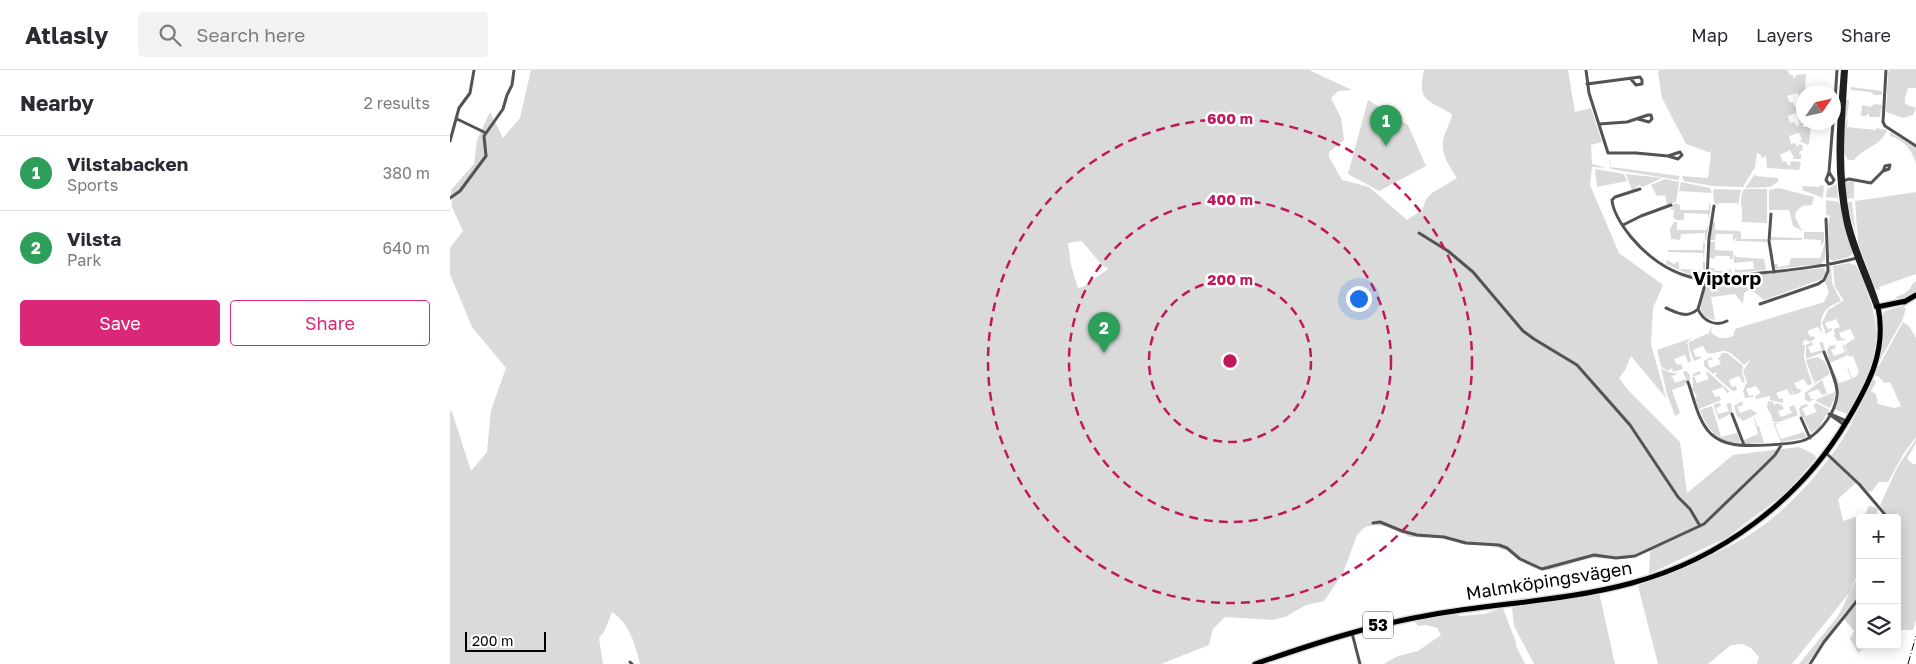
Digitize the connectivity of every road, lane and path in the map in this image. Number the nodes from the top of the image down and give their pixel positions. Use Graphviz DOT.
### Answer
graph roads {
  1 [pos="474,70"];
  2 [pos="514,70"];
  3 [pos="1586,70"];
  4 [pos="1837,70"];
  5 [pos="1845,70"];
  6 [pos="1886,70"];
  7 [pos="1630,78"];
  8 [pos="1587,84"];
  9 [pos="1836,85"];
  10 [pos="457,119"];
  11 [pos="1638,119"];
  12 [pos="1599,124"];
  13 [pos="1832,130"];
  14 [pos="486,133"];
  15 [pos="450,141"];
  16 [pos="1916,146"];
  17 [pos="1668,156"];
  18 [pos="1883,171"];
  19 [pos="1829,172"];
  20 [pos="1841,181"];
  21 [pos="1640,189"];
  22 [pos="450,198"];
  23 [pos="1671,205"];
  24 [pos="1714,206"];
  25 [pos="1771,214"];
  26 [pos="1826,220"];
  27 [pos="1623,224"];
  28 [pos="1419,233"];
  29 [pos="1859,258"];
  30 [pos="1828,265"];
  31 [pos="1774,272"];
  32 [pos="1707,278"];
  33 [pos="1916,295"];
  34 [pos="1760,304"];
  35 [pos="1666,308"];
  36 [pos="1698,309"];
  37 [pos="1878,309"];
  38 [pos="1727,321"];
  39 [pos="1824,352"];
  40 [pos="1688,382"];
  41 [pos="1732,414"];
  42 [pos="1829,414"];
  43 [pos="1801,418"];
  44 [pos="1845,423"];
  45 [pos="1810,438"];
  46 [pos="1782,444"];
  47 [pos="1744,445"];
  48 [pos="1826,453"];
  49 [pos="1886,514"];
  50 [pos="1373,522"];
  51 [pos="1700,526"];
  52 [pos="1856,602"];
  53 [pos="1352,632"];
  54 [pos="1255,664"];
  55 [pos="1360,664"];
  56 [pos="1810,664"];
  1 -- 10 [label="street"];
  2 -- 14 [label="street"];
  3 -- 8 [label="street"];
  4 -- 9 [label="street"];
  5 -- 20 [label="main road"];
  6 -- 16 [label="street"];
  7 -- 8 [label="street"];
  8 -- 12 [label="street"];
  10 -- 14 [label="street"];
  10 -- 15 [label="street"];
  11 -- 12 [label="street"];
  12 -- 17 [label="street"];
  13 -- 19 [label="street"];
  14 -- 22 [label="street"];
  18 -- 20 [label="street"];
  20 -- 29 [label="main road"];
  21 -- 27 [label="street"];
  23 -- 27 [label="street"];
  24 -- 32 [label="street"];
  25 -- 31 [label="street"];
  26 -- 30 [label="street"];
  27 -- 32 [label="street"];
  28 -- 51 [label="street"];
  29 -- 30 [label="street"];
  29 -- 37 [label="main road"];
  30 -- 31 [label="street"];
  30 -- 34 [label="street"];
  31 -- 32 [label="street"];
  32 -- 36 [label="street"];
  33 -- 37 [label="main road"];
  35 -- 36 [label="street"];
  36 -- 38 [label="street"];
  37 -- 44 [label="main road, Malmköpingsvägen / 53"];
  39 -- 42 [label="street"];
  40 -- 47 [label="street"];
  41 -- 47 [label="street"];
  42 -- 44 [label="street"];
  42 -- 45 [label="street"];
  43 -- 45 [label="street"];
  44 -- 48 [label="main road, Malmköpingsvägen / 53"];
  45 -- 46 [label="street"];
  46 -- 47 [label="street"];
  46 -- 51 [label="street"];
  48 -- 49 [label="street"];
  48 -- 53 [label="main road, Malmköpingsvägen / 53"];
  50 -- 51 [label="street"];
  52 -- 56 [label="street"];
  53 -- 54 [label="main road, Malmköpingsvägen / 53"];
  53 -- 55 [label="street"];
}
